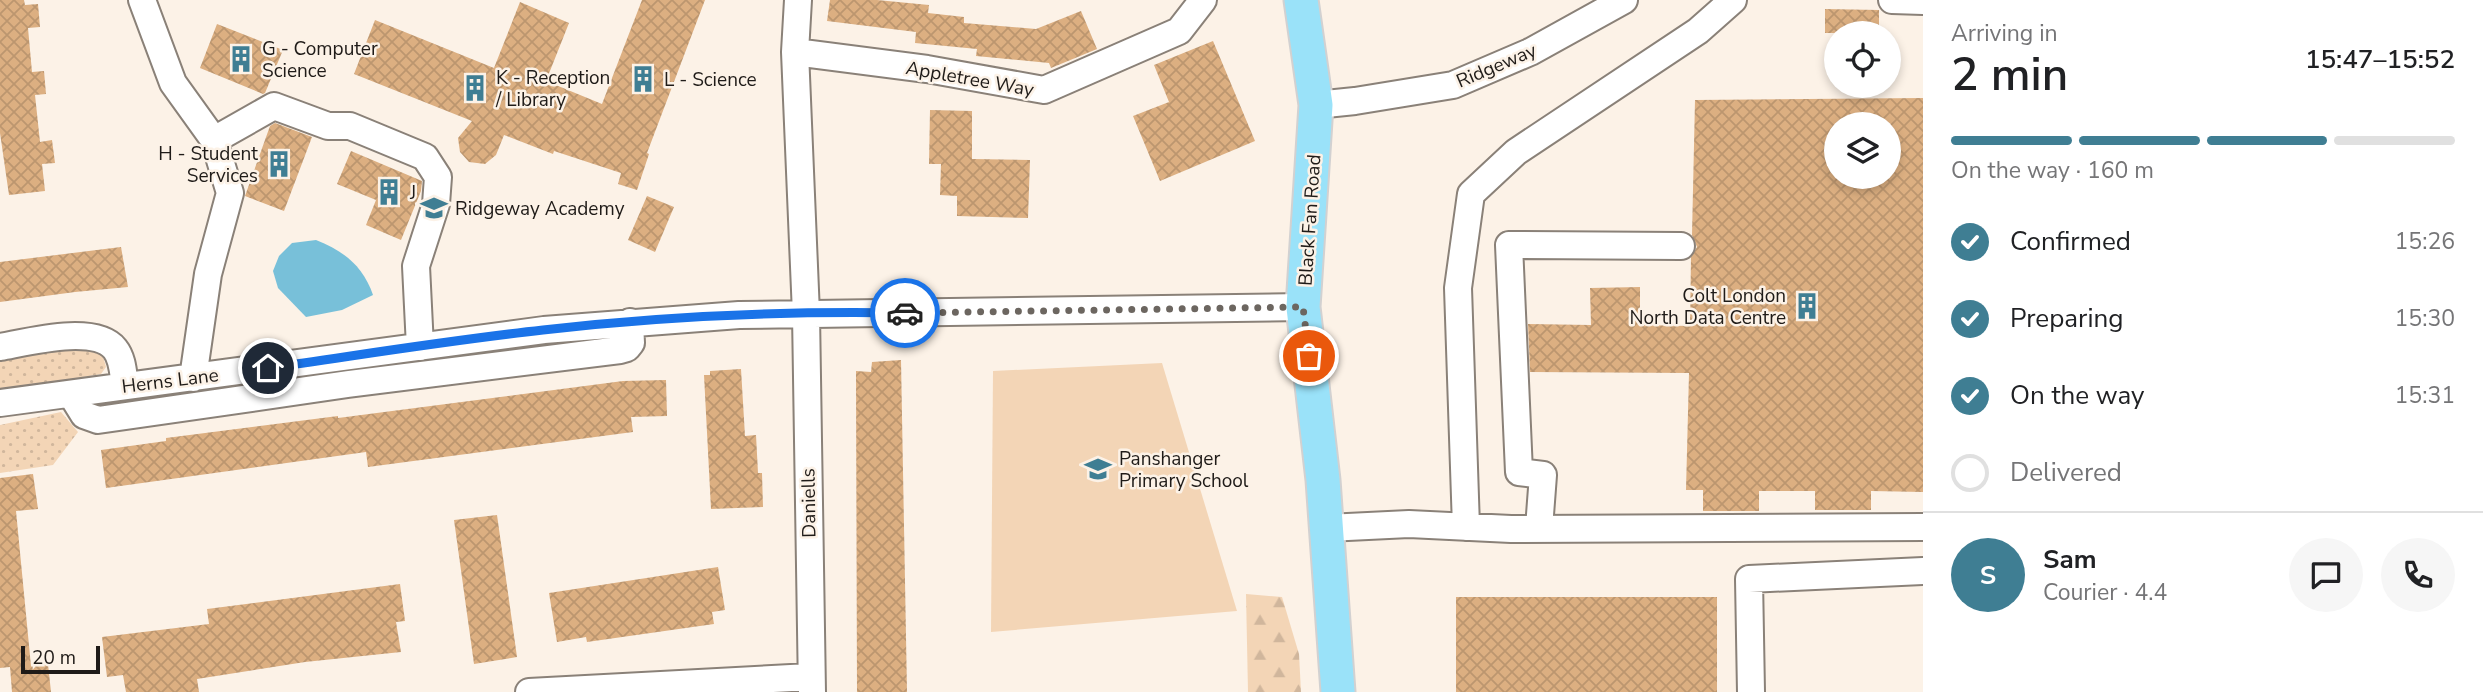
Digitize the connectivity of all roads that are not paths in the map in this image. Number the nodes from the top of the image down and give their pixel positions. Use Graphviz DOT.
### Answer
graph roads {
  1 [pos="142,0"];
  2 [pos="797,0"];
  3 [pos="1203,0"];
  4 [pos="1301,0"];
  5 [pos="1624,0"];
  6 [pos="1733,0"];
  7 [pos="1892,0"];
  8 [pos="1923,1"];
  9 [pos="794,52"];
  10 [pos="1316,105"];
  11 [pos="214,141"];
  12 [pos="1681,246"];
  13 [pos="1303,307"];
  14 [pos="807,314"];
  15 [pos="630,322"];
  16 [pos="0,347"];
  17 [pos="420,347"];
  18 [pos="193,378"];
  19 [pos="125,385"];
  20 [pos="71,394"];
  21 [pos="0,403"];
  22 [pos="1466,527"];
  23 [pos="1923,527"];
  24 [pos="1327,528"];
  25 [pos="1539,528"];
  26 [pos="1923,571"];
  27 [pos="811,684"];
  28 [pos="529,692"];
  29 [pos="1338,692"];
  30 [pos="1751,692"];
  1 -- 11 [label="street"];
  2 -- 9 [label="street"];
  3 -- 9 [label="street, Appletree Way"];
  4 -- 10 [label="main road, Black Fan Road"];
  5 -- 10 [label="street, Ridgeway"];
  6 -- 22 [label="street"];
  7 -- 8 [label="street"];
  9 -- 14 [label="street"];
  10 -- 13 [label="main road, Black Fan Road"];
  11 -- 17 [label="street"];
  11 -- 18 [label="street"];
  12 -- 25 [label="street"];
  13 -- 14 [label="street, Herns Lane"];
  13 -- 24 [label="main road, Black Fan Road"];
  14 -- 15 [label="street, Herns Lane"];
  14 -- 27 [label="street, Daniells"];
  15 -- 17 [label="street, Herns Lane"];
  15 -- 20 [label="street"];
  16 -- 19 [label="street"];
  17 -- 18 [label="street, Herns Lane"];
  18 -- 19 [label="street, Herns Lane"];
  19 -- 20 [label="street, Herns Lane"];
  20 -- 21 [label="street, Herns Lane"];
  22 -- 24 [label="street"];
  22 -- 25 [label="street"];
  23 -- 25 [label="street"];
  24 -- 29 [label="main road, Black Fan Road"];
  26 -- 30 [label="street"];
  27 -- 28 [label="street"];
}
